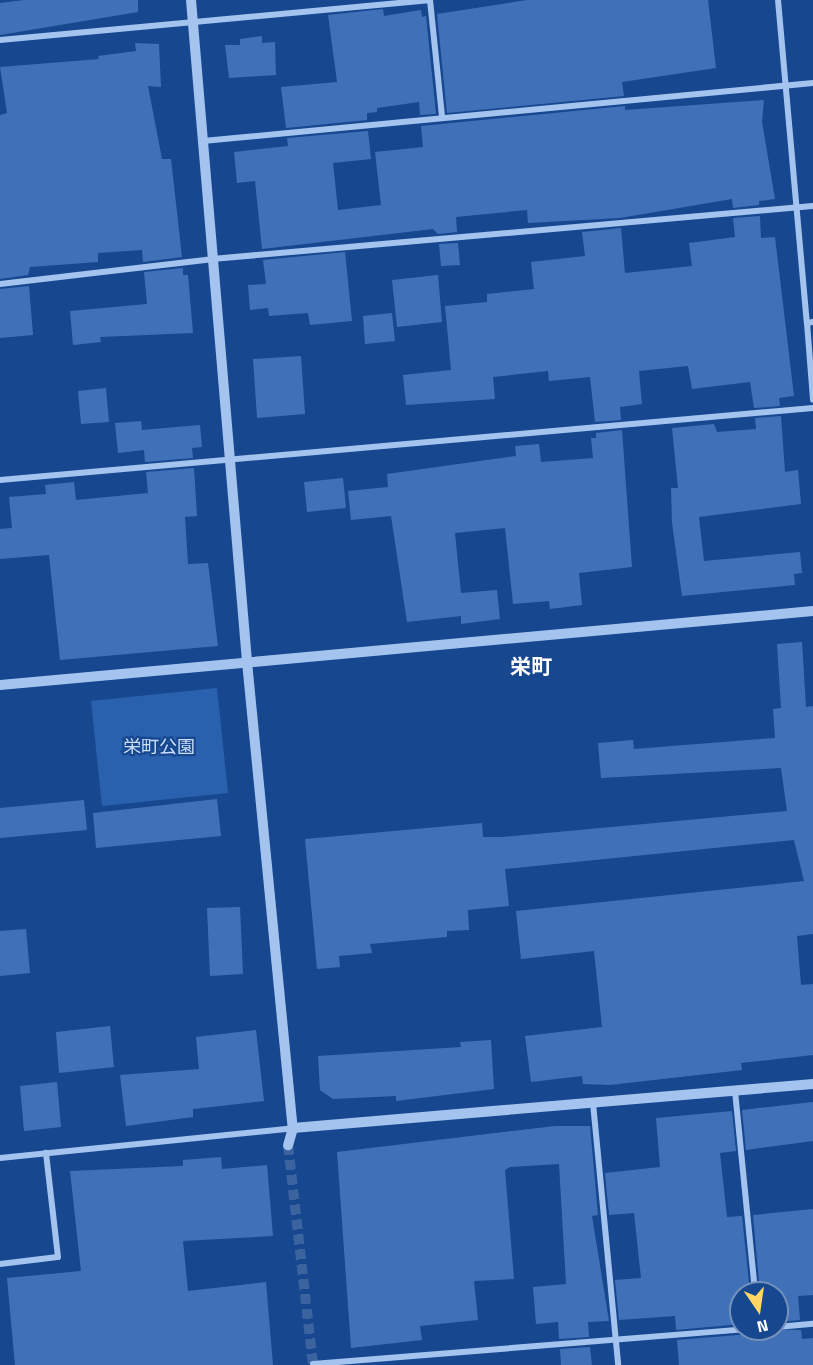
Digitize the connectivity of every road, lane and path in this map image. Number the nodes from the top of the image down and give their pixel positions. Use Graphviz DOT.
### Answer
graph roads {
  1 [pos="191,0"];
  2 [pos="429,0"];
  3 [pos="778,0"];
  4 [pos="194,24"];
  5 [pos="0,40"];
  6 [pos="813,83"];
  7 [pos="786,84"];
  8 [pos="442,117"];
  9 [pos="203,141"];
  10 [pos="813,206"];
  11 [pos="797,207"];
  12 [pos="212,259"];
  13 [pos="0,284"];
  14 [pos="810,323"];
  15 [pos="813,400"];
  16 [pos="813,408"];
  17 [pos="231,456"];
  18 [pos="0,480"];
  19 [pos="813,611"];
  20 [pos="247,662"];
  21 [pos="0,685"];
  22 [pos="813,1084"];
  23 [pos="735,1091"];
  24 [pos="593,1103"];
  25 [pos="293,1128"];
  26 [pos="288,1145"];
  27 [pos="45,1153"];
  28 [pos="0,1158"];
  29 [pos="0,1264"];
  30 [pos="754,1281"];
  31 [pos="813,1324"];
  32 [pos="789,1326"];
  33 [pos="729,1331"];
  34 [pos="615,1340"];
  35 [pos="313,1364"];
  36 [pos="618,1365"];
  1 -- 4 [label="street"];
  2 -- 4 [label="street"];
  2 -- 8 [label="street"];
  3 -- 7 [label="street"];
  4 -- 5 [label="street"];
  4 -- 9 [label="street"];
  6 -- 7 [label="street"];
  7 -- 8 [label="street"];
  7 -- 11 [label="street"];
  8 -- 9 [label="street"];
  9 -- 12 [label="street"];
  10 -- 11 [label="street"];
  11 -- 12 [label="street"];
  11 -- 14 [label="street"];
  12 -- 13 [label="street"];
  12 -- 17 [label="street"];
  14 -- 15 [label="street"];
  16 -- 17 [label="street"];
  17 -- 18 [label="street"];
  17 -- 20 [label="street"];
  19 -- 20 [label="street"];
  20 -- 21 [label="street"];
  20 -- 25 [label="street"];
  22 -- 23 [label="street"];
  23 -- 24 [label="street"];
  23 -- 30 [label="street"];
  24 -- 25 [label="street"];
  24 -- 34 [label="street"];
  25 -- 26 [label="street"];
  25 -- 27 [label="street"];
  27 -- 28 [label="street"];
  27 -- 29 [label="street"];
  31 -- 32 [label="street"];
  33 -- 34 [label="street"];
  34 -- 35 [label="street"];
  34 -- 36 [label="street"];
}
